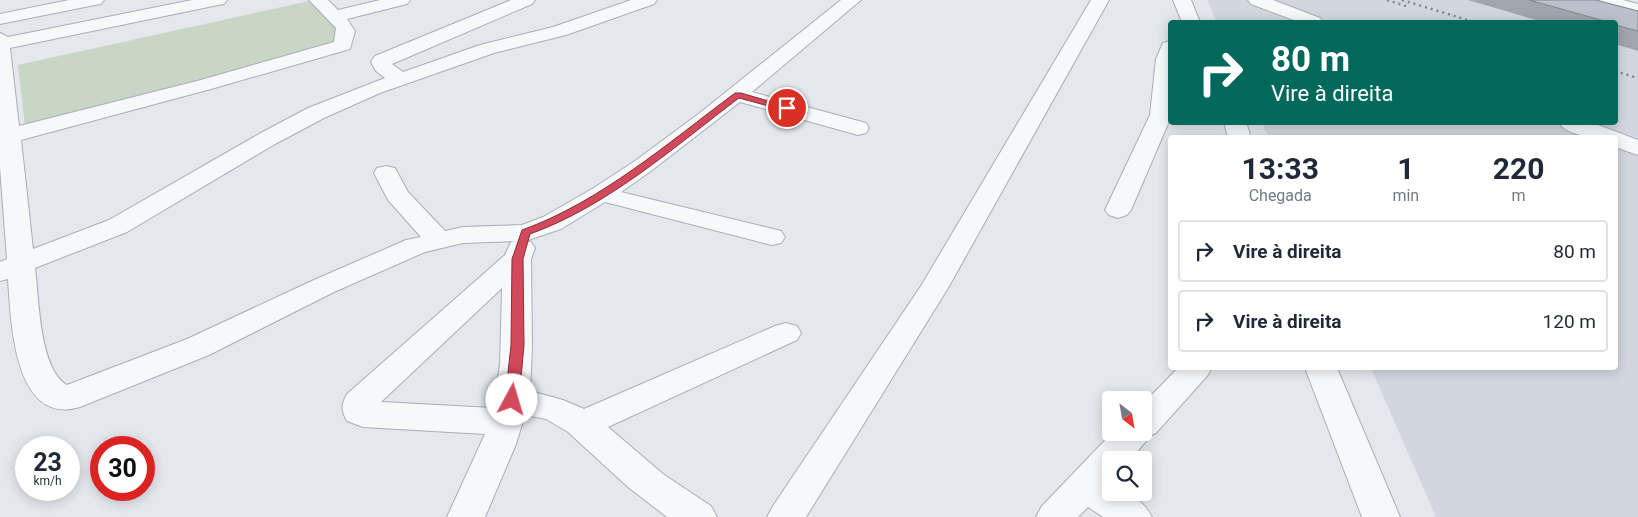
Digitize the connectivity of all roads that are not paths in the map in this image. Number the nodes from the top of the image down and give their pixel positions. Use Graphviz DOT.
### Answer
graph roads {
  1 [pos="21,0"];
  2 [pos="90,0"];
  3 [pos="218,0"];
  4 [pos="318,0"];
  5 [pos="401,0"];
  6 [pos="526,0"];
  7 [pos="648,0"];
  8 [pos="852,0"];
  9 [pos="1100,0"];
  10 [pos="1182,0"];
  11 [pos="1257,0"];
  12 [pos="1604,0"];
  13 [pos="0,4"];
  14 [pos="170,5"];
  15 [pos="1638,10"];
  16 [pos="336,16"];
  17 [pos="0,19"];
  18 [pos="205,19"];
  19 [pos="1189,20"];
  20 [pos="1309,20"];
  21 [pos="94,25"];
  22 [pos="1,45"];
  23 [pos="1168,53"];
  24 [pos="1,77"];
  25 [pos="400,79"];
  26 [pos="738,95"];
  27 [pos="3,115"];
  28 [pos="1576,125"];
  29 [pos="858,128"];
  30 [pos="1602,135"];
  31 [pos="9,136"];
  32 [pos="1618,141"];
  33 [pos="1638,148"];
  34 [pos="6,169"];
  35 [pos="386,173"];
  36 [pos="601,194"];
  37 [pos="1118,210"];
  38 [pos="772,237"];
  39 [pos="438,240"];
  40 [pos="521,246"];
  41 [pos="10,268"];
  42 [pos="786,333"];
  43 [pos="1194,370"];
  44 [pos="1323,370"];
  45 [pos="509,411"];
  46 [pos="1152,415"];
  47 [pos="582,424"];
  48 [pos="1127,441"];
  49 [pos="1085,486"];
  50 [pos="466,517"];
  51 [pos="698,517"];
  52 [pos="786,517"];
  53 [pos="1055,517"];
  54 [pos="1132,517"];
  55 [pos="1381,517"];
  1 -- 13 [label="street"];
  2 -- 17 [label="street"];
  2 -- 21 [label="street"];
  3 -- 14 [label="street"];
  4 -- 16 [label="street"];
  5 -- 16 [label="street"];
  6 -- 25 [label="street"];
  7 -- 25 [label="street"];
  8 -- 26 [label="street"];
  9 -- 52 [label="street"];
  10 -- 19 [label="street"];
  11 -- 20 [label="street"];
  12 -- 15 [label="street"];
  14 -- 21 [label="street"];
  16 -- 31 [label="street"];
  18 -- 22 [label="street"];
  21 -- 22 [label="street"];
  22 -- 24 [label="street"];
  23 -- 37 [label="street"];
  24 -- 27 [label="street"];
  25 -- 41 [label="street"];
  26 -- 29 [label="street"];
  26 -- 36 [label="street"];
  27 -- 31 [label="street"];
  28 -- 30 [label="street"];
  31 -- 34 [label="street"];
  32 -- 33 [label="street"];
  34 -- 41 [label="street"];
  35 -- 39 [label="street"];
  36 -- 38 [label="street"];
  36 -- 40 [label="street"];
  39 -- 40 [label="street"];
  39 -- 41 [label="street"];
  40 -- 45 [label="street"];
  40 -- 45 [label="street"];
  42 -- 47 [label="street"];
  43 -- 46 [label="street"];
  44 -- 55 [label="street"];
  45 -- 47 [label="street"];
  45 -- 50 [label="street"];
  47 -- 51 [label="street"];
  48 -- 49 [label="street"];
  49 -- 53 [label="street"];
  49 -- 54 [label="street"];
}
